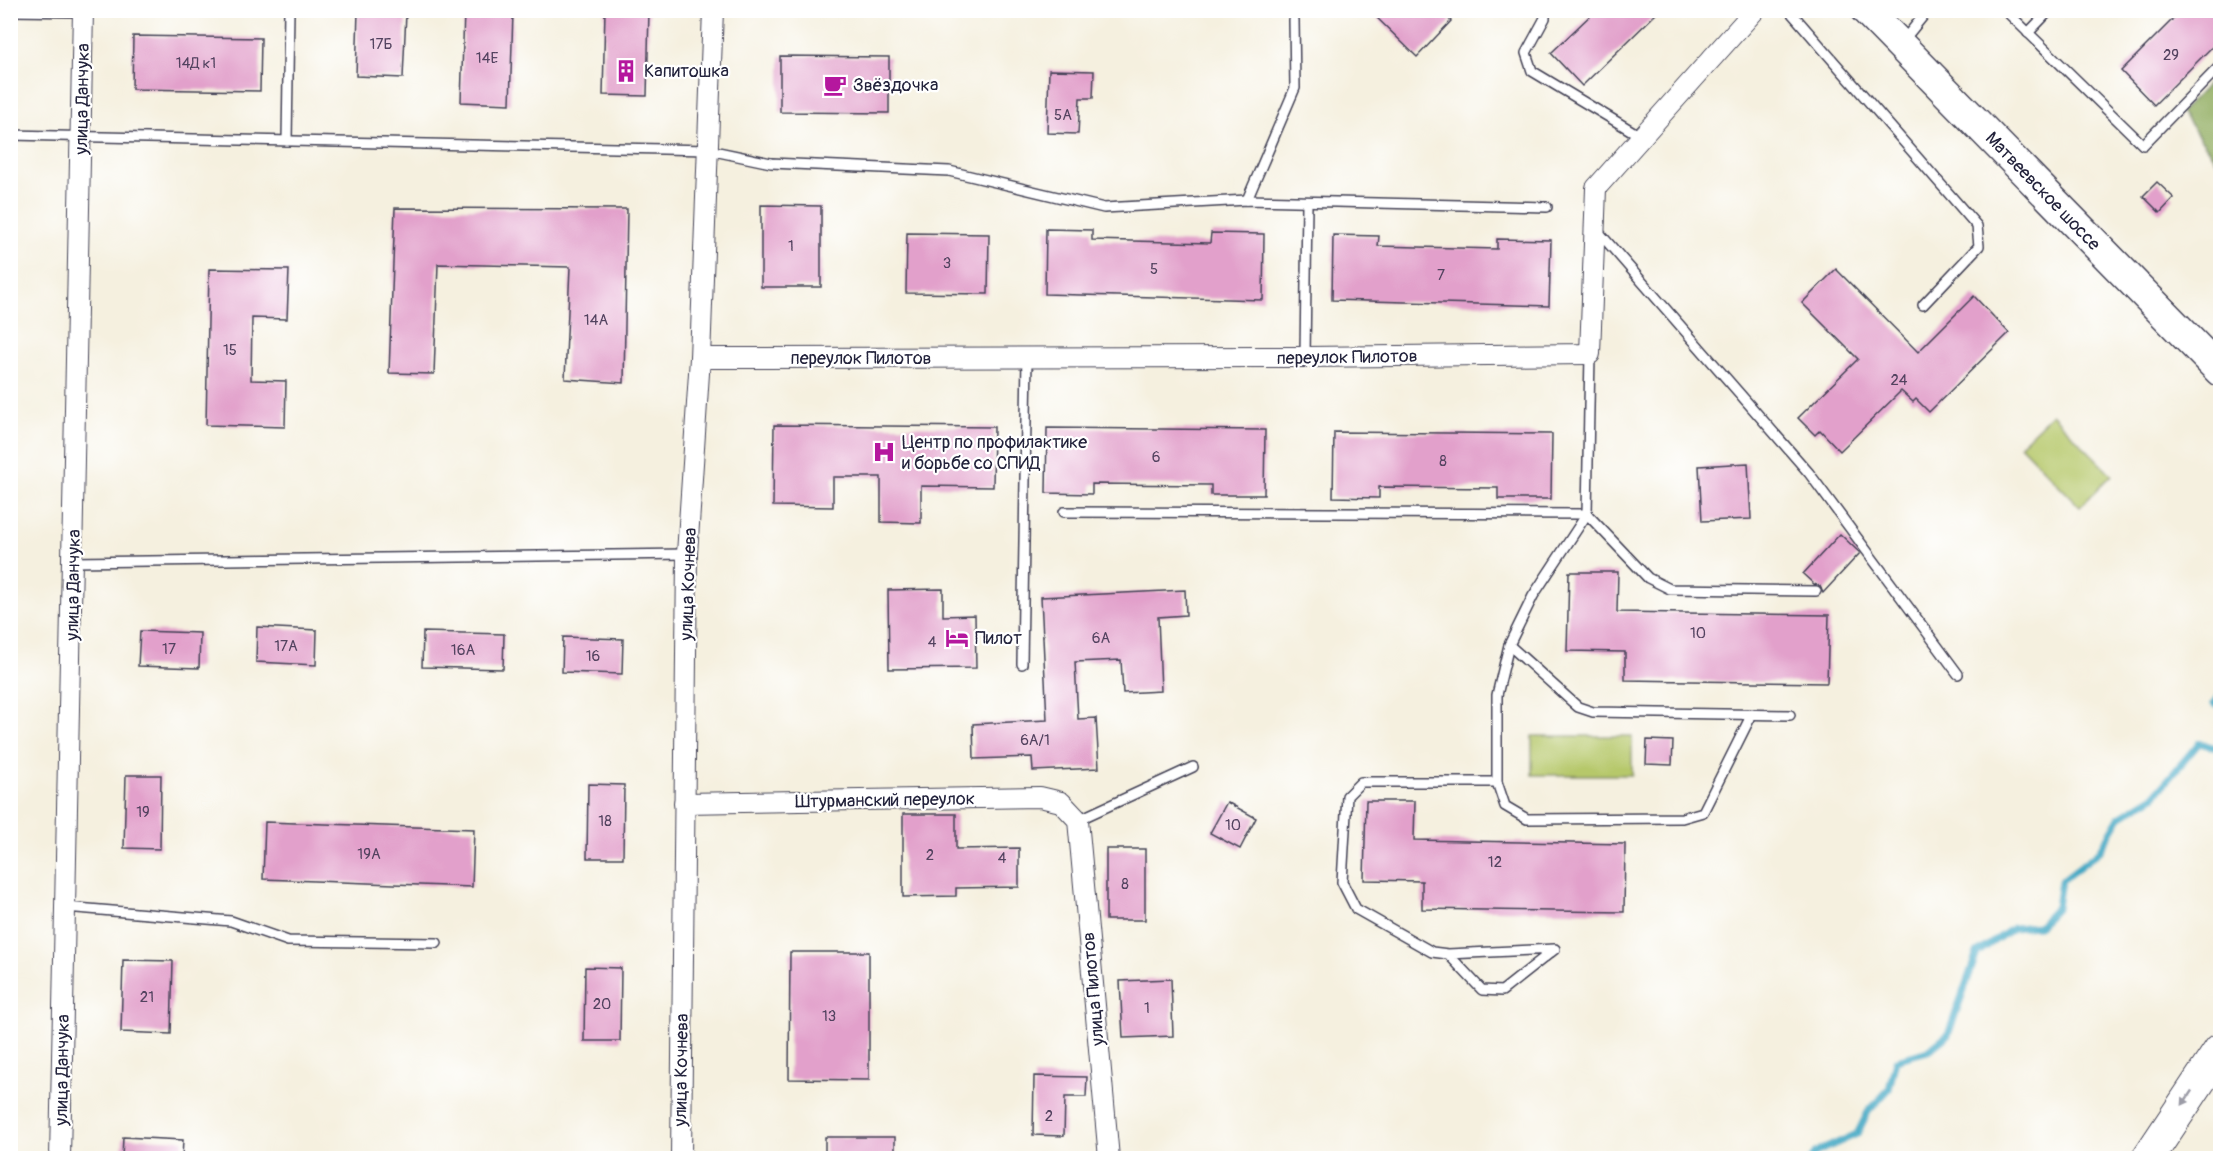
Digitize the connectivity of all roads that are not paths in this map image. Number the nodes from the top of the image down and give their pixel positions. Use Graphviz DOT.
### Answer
graph roads {
  1 [pos="289,10"];
  2 [pos="712,10"];
  3 [pos="1545,10"];
  4 [pos="1755,10"];
  5 [pos="1790,10"];
  6 [pos="1866,10"];
  7 [pos="1928,10"];
  8 [pos="2005,10"];
  9 [pos="2050,10"];
  10 [pos="10,11"];
  11 [pos="83,11"];
  12 [pos="1293,20"];
  13 [pos="2028,33"];
  14 [pos="1900,45"];
  15 [pos="2220,66"];
  16 [pos="10,135"];
  17 [pos="81,137"];
  18 [pos="1642,137"];
  19 [pos="287,141"];
  20 [pos="709,150"];
  21 [pos="1247,200"];
  22 [pos="1307,203"];
  23 [pos="1547,207"];
  24 [pos="1594,227"];
  25 [pos="1923,305"];
  26 [pos="1590,354"];
  27 [pos="1305,357"];
  28 [pos="700,358"];
  29 [pos="1027,358"];
  30 [pos="2220,371"];
  31 [pos="1064,512"];
  32 [pos="1587,514"];
  33 [pos="687,554"];
  34 [pos="73,562"];
  35 [pos="1816,591"];
  36 [pos="1509,645"];
  37 [pos="1022,664"];
  38 [pos="1958,674"];
  39 [pos="1752,714"];
  40 [pos="1790,715"];
  41 [pos="1194,767"];
  42 [pos="1497,782"];
  43 [pos="684,803"];
  44 [pos="1078,820"];
  45 [pos="65,907"];
  46 [pos="437,943"];
  47 [pos="1448,954"];
  48 [pos="2220,1050"];
  49 [pos="60,1158"];
  50 [pos="681,1158"];
  51 [pos="1109,1158"];
  52 [pos="2148,1158"];
  1 -- 19 [label="lane"];
  2 -- 20 [label="street, улица Кочнева"];
  3 -- 18 [label="lane"];
  4 -- 18 [label="street"];
  5 -- 25 [label="lane"];
  6 -- 14 [label="main road, Матвеевское шоссе"];
  7 -- 14 [label="lane"];
  8 -- 13 [label="lane"];
  9 -- 13 [label="lane"];
  10 -- 11 [label="lane"];
  11 -- 17 [label="street, улица Данчука"];
  12 -- 21 [label="lane"];
  13 -- 15 [label="lane"];
  14 -- 30 [label="main road, Матвеевское шоссе"];
  16 -- 17 [label="lane"];
  17 -- 19 [label="lane"];
  17 -- 34 [label="street, улица Данчука"];
  18 -- 24 [label="street"];
  19 -- 20 [label="lane"];
  20 -- 21 [label="lane"];
  20 -- 28 [label="street, улица Кочнева"];
  21 -- 22 [label="lane"];
  22 -- 23 [label="lane"];
  22 -- 27 [label="lane"];
  24 -- 26 [label="street"];
  24 -- 38 [label="lane"];
  26 -- 27 [label="street, переулок Пилотов"];
  26 -- 32 [label="lane"];
  27 -- 29 [label="street, переулок Пилотов"];
  28 -- 29 [label="street, переулок Пилотов"];
  28 -- 33 [label="street, улица Кочнева"];
  29 -- 37 [label="lane"];
  31 -- 32 [label="lane"];
  32 -- 35 [label="lane"];
  32 -- 36 [label="lane"];
  33 -- 34 [label="lane"];
  33 -- 43 [label="street, улица Кочнева"];
  34 -- 45 [label="street, улица Данчука"];
  36 -- 39 [label="lane"];
  36 -- 42 [label="lane"];
  39 -- 40 [label="lane"];
  39 -- 42 [label="lane"];
  41 -- 44 [label="lane"];
  42 -- 47 [label="lane"];
  43 -- 44 [label="street, Штурманский переулок"];
  43 -- 50 [label="street, улица Кочнева"];
  44 -- 51 [label="street, улица Пилотов"];
  45 -- 46 [label="lane"];
  45 -- 49 [label="street, улица Данчука"];
  47 -- 47 [label="lane"];
  48 -- 52 [label="highway, one-way"];
}
